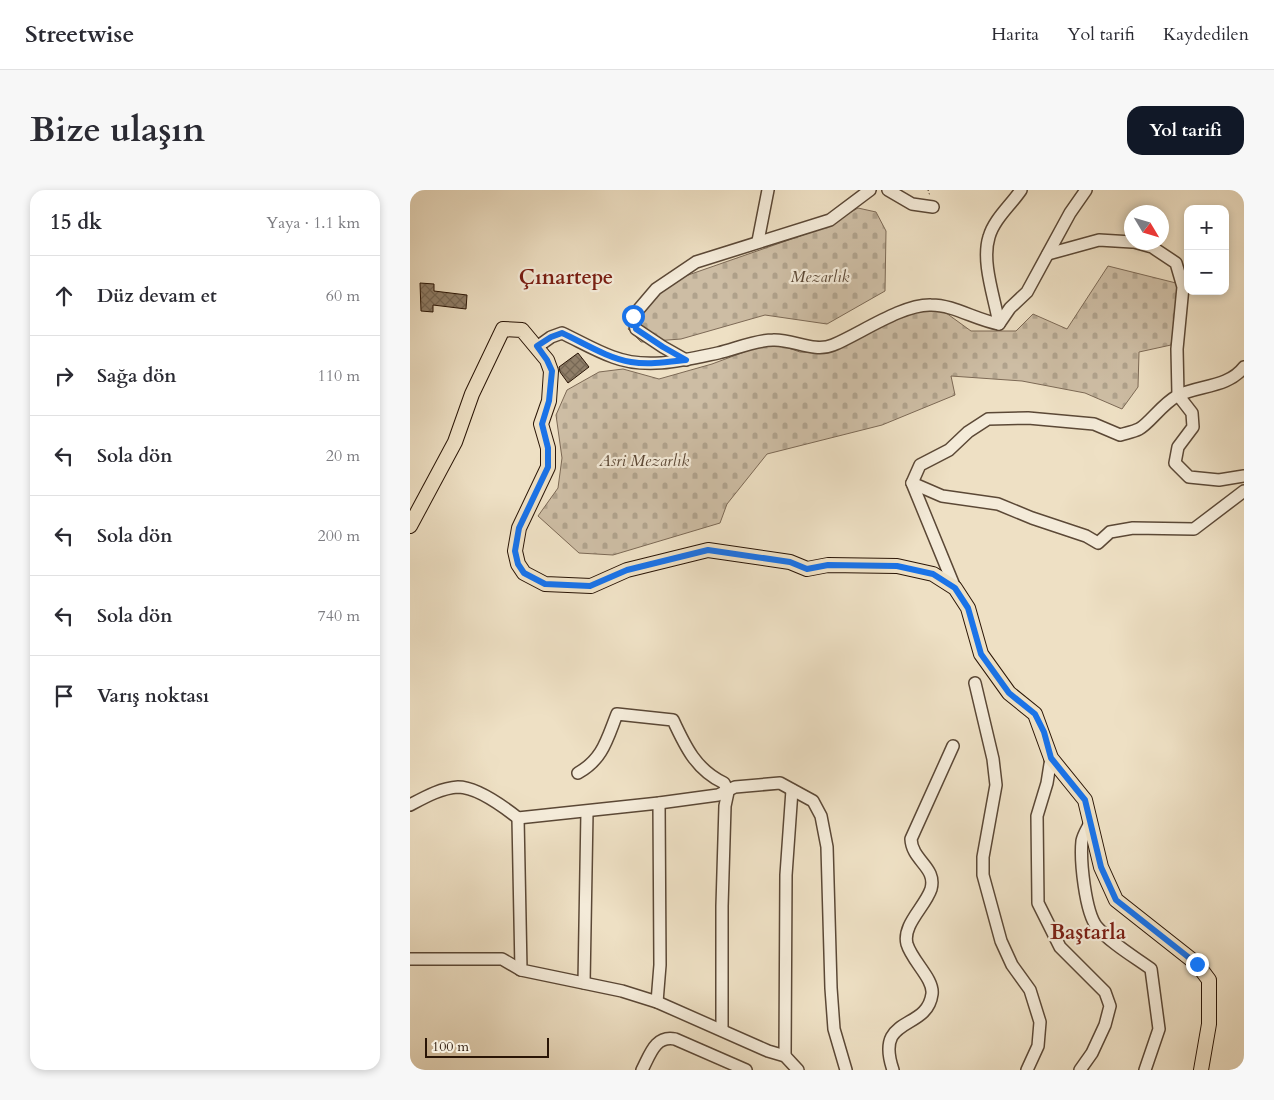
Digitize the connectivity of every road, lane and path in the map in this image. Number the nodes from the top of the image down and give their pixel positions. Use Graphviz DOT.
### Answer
graph roads {
  1 [pos="768,190"];
  2 [pos="870,190"];
  3 [pos="888,190"];
  4 [pos="1021,190"];
  5 [pos="1086,190"];
  6 [pos="933,207"];
  7 [pos="758,241"];
  8 [pos="1124,241"];
  9 [pos="1156,250"];
  10 [pos="1048,254"];
  11 [pos="999,324"];
  12 [pos="537,346"];
  13 [pos="686,360"];
  14 [pos="1244,367"];
  15 [pos="1178,395"];
  16 [pos="1244,476"];
  17 [pos="912,483"];
  18 [pos="1244,491"];
  19 [pos="410,526"];
  20 [pos="955,588"];
  21 [pos="975,682"];
  22 [pos="953,746"];
  23 [pos="1051,758"];
  24 [pos="578,773"];
  25 [pos="792,790"];
  26 [pos="728,792"];
  27 [pos="659,803"];
  28 [pos="410,805"];
  29 [pos="587,812"];
  30 [pos="518,818"];
  31 [pos="1090,823"];
  32 [pos="410,959"];
  33 [pos="521,970"];
  34 [pos="584,983"];
  35 [pos="657,1002"];
  36 [pos="722,1030"];
  37 [pos="785,1056"];
  38 [pos="1202,1064"];
  39 [pos="642,1070"];
  40 [pos="746,1070"];
  41 [pos="798,1070"];
  42 [pos="846,1070"];
  43 [pos="893,1070"];
  44 [pos="1027,1070"];
  45 [pos="1080,1070"];
  46 [pos="1145,1070"];
  47 [pos="1192,1070"];
  1 -- 7 [label="street"];
  2 -- 7 [label="street"];
  3 -- 6 [label="street"];
  4 -- 11 [label="street"];
  5 -- 10 [label="street"];
  7 -- 13 [label="street"];
  8 -- 10 [label="street"];
  9 -- 15 [label="street"];
  10 -- 11 [label="street"];
  11 -- 13 [label="street"];
  12 -- 13 [label="street"];
  12 -- 19 [label="main road"];
  12 -- 20 [label="main road"];
  14 -- 15 [label="street"];
  15 -- 16 [label="street"];
  15 -- 17 [label="street"];
  17 -- 18 [label="street"];
  17 -- 20 [label="street"];
  20 -- 23 [label="main road"];
  21 -- 44 [label="street"];
  22 -- 43 [label="street"];
  23 -- 31 [label="main road"];
  23 -- 45 [label="street"];
  24 -- 26 [label="street"];
  25 -- 26 [label="street"];
  25 -- 37 [label="street"];
  25 -- 42 [label="street"];
  26 -- 27 [label="street"];
  26 -- 36 [label="street"];
  27 -- 29 [label="street"];
  27 -- 35 [label="street"];
  28 -- 30 [label="street"];
  29 -- 30 [label="street"];
  29 -- 34 [label="street"];
  30 -- 33 [label="street"];
  31 -- 38 [label="main road"];
  31 -- 46 [label="street"];
  32 -- 33 [label="street"];
  33 -- 34 [label="street"];
  34 -- 35 [label="street"];
  35 -- 36 [label="street"];
  36 -- 37 [label="street"];
  37 -- 41 [label="street"];
  38 -- 47 [label="street"];
  39 -- 40 [label="street"];
}
